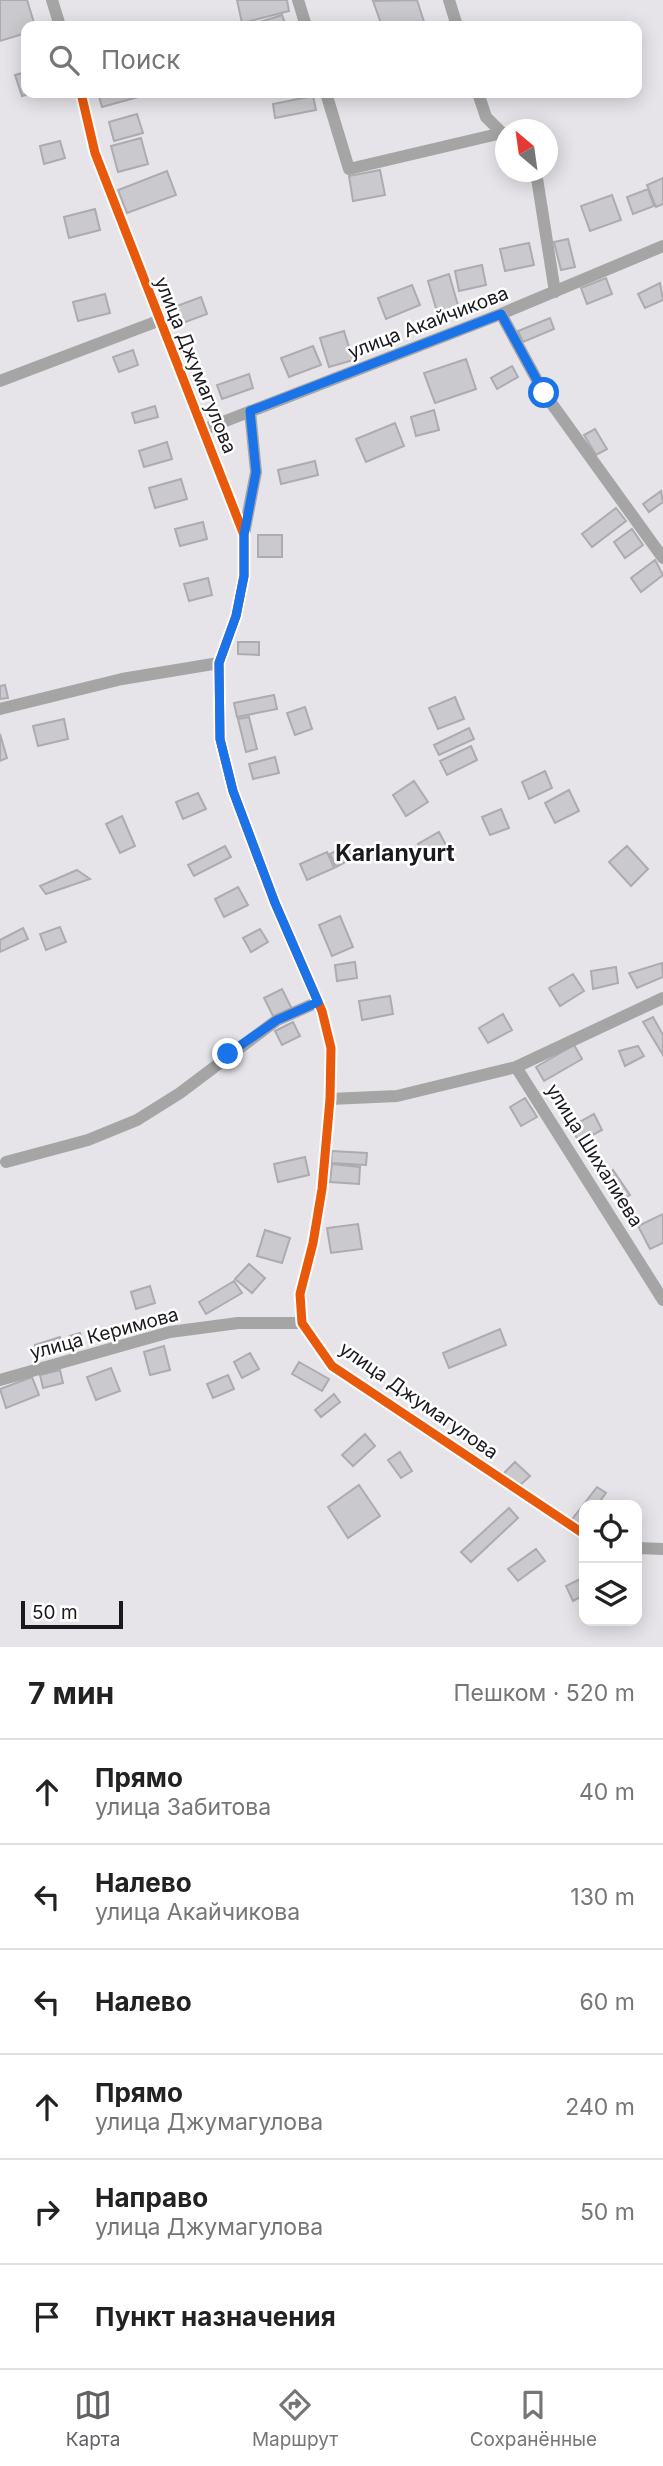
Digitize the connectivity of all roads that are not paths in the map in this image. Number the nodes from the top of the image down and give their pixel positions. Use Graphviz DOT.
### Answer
graph roads {
  1 [pos="52,0"];
  2 [pos="298,0"];
  3 [pos="449,0"];
  4 [pos="58,21"];
  5 [pos="304,21"];
  6 [pos="455,21"];
  7 [pos="82,98"];
  8 [pos="327,98"];
  9 [pos="480,98"];
  10 [pos="495,126"];
  11 [pos="495,137"];
  12 [pos="538,182"];
  13 [pos="663,246"];
  14 [pos="555,292"];
  15 [pos="501,314"];
  16 [pos="158,321"];
  17 [pos="0,382"];
  18 [pos="250,411"];
  19 [pos="205,429"];
  20 [pos="244,535"];
  21 [pos="663,558"];
  22 [pos="219,663"];
  23 [pos="0,709"];
  24 [pos="663,998"];
  25 [pos="318,1002"];
  26 [pos="516,1067"];
  27 [pos="330,1099"];
  28 [pos="6,1162"];
  29 [pos="663,1300"];
  30 [pos="302,1323"];
  31 [pos="0,1380"];
  32 [pos="579,1531"];
  33 [pos="642,1548"];
  34 [pos="663,1549"];
  1 -- 4 [label="street"];
  2 -- 5 [label="street"];
  3 -- 6 [label="street"];
  7 -- 16 [label="street, улица Джумагулова"];
  8 -- 11 [label="street"];
  9 -- 10 [label="street"];
  12 -- 14 [label="street"];
  13 -- 14 [label="street, улица Акайчикова"];
  14 -- 15 [label="street, улица Акайчикова"];
  15 -- 18 [label="street, улица Акайчикова"];
  15 -- 21 [label="street"];
  16 -- 17 [label="street"];
  16 -- 19 [label="street, улица Джумагулова"];
  18 -- 19 [label="street, улица Акайчикова"];
  18 -- 20 [label="street"];
  19 -- 20 [label="street, улица Джумагулова"];
  20 -- 22 [label="street, улица Джумагулова"];
  22 -- 23 [label="street"];
  22 -- 25 [label="street, улица Джумагулова"];
  24 -- 26 [label="street"];
  25 -- 27 [label="street, улица Джумагулова"];
  25 -- 28 [label="street"];
  26 -- 27 [label="street"];
  26 -- 29 [label="street, улица Шихалиева"];
  27 -- 30 [label="street, улица Джумагулова"];
  30 -- 31 [label="street, улица Керимова"];
  30 -- 32 [label="street, улица Джумагулова"];
  33 -- 34 [label="street"];
}
